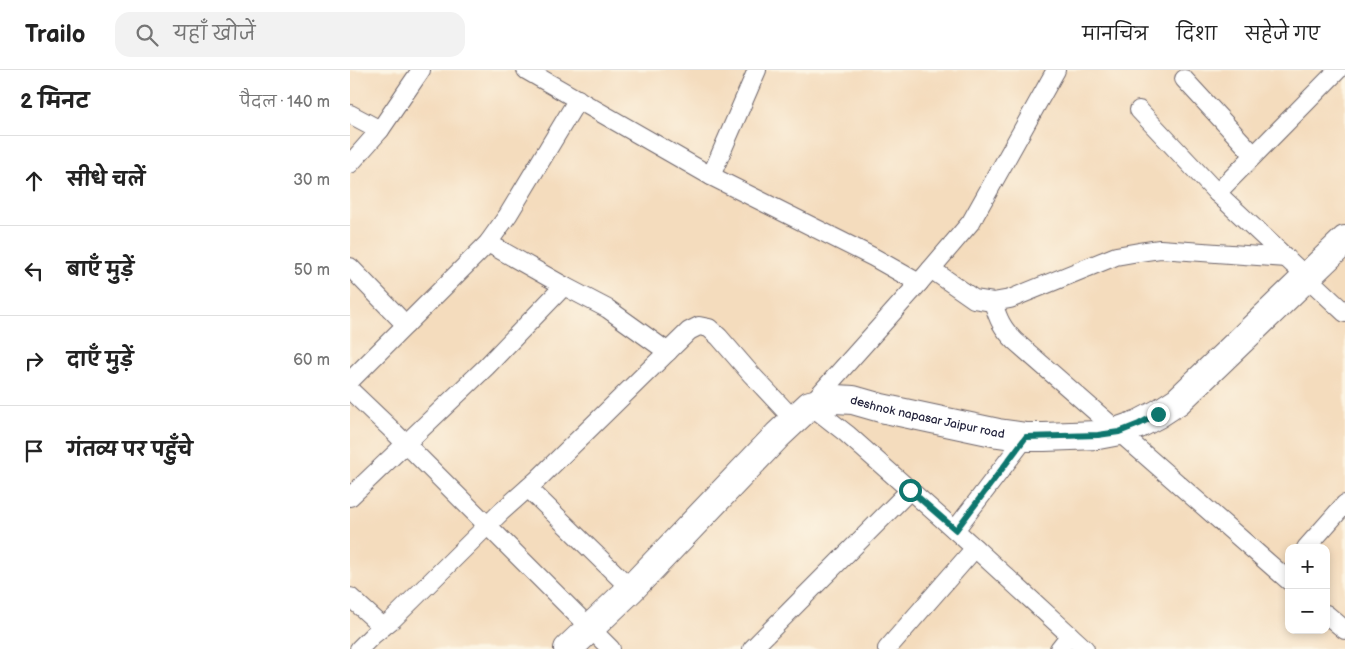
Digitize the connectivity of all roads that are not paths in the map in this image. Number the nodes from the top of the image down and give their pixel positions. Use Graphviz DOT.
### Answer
graph roads {
  1 [pos="421,70"];
  2 [pos="526,70"];
  3 [pos="757,70"];
  4 [pos="1056,70"];
  5 [pos="1338,70"];
  6 [pos="1184,79"];
  7 [pos="578,99"];
  8 [pos="1139,110"];
  9 [pos="350,114"];
  10 [pos="380,130"];
  11 [pos="1254,155"];
  12 [pos="350,164"];
  13 [pos="711,176"];
  14 [pos="1217,192"];
  15 [pos="1345,240"];
  16 [pos="488,243"];
  17 [pos="1287,258"];
  18 [pos="350,267"];
  19 [pos="931,269"];
  20 [pos="1307,277"];
  21 [pos="919,283"];
  22 [pos="564,286"];
  23 [pos="993,302"];
  24 [pos="1345,313"];
  25 [pos="406,325"];
  26 [pos="668,352"];
  27 [pos="350,381"];
  28 [pos="350,390"];
  29 [pos="802,413"];
  30 [pos="1119,432"];
  31 [pos="1026,437"];
  32 [pos="406,445"];
  33 [pos="528,488"];
  34 [pos="910,490"];
  35 [pos="350,497"];
  36 [pos="1345,504"];
  37 [pos="488,526"];
  38 [pos="956,530"];
  39 [pos="1310,544"];
  40 [pos="975,548"];
  41 [pos="1285,573"];
  42 [pos="631,589"];
  43 [pos="350,597"];
  44 [pos="1330,617"];
  45 [pos="383,627"];
  46 [pos="589,628"];
  47 [pos="1345,630"];
  48 [pos="1070,635"];
  49 [pos="359,649"];
  50 [pos="568,649"];
  51 [pos="610,649"];
  52 [pos="752,649"];
  53 [pos="887,649"];
  54 [pos="1059,649"];
  55 [pos="1085,649"];
  1 -- 10 [label="street"];
  2 -- 7 [label="street"];
  3 -- 13 [label="street"];
  4 -- 19 [label="street"];
  5 -- 11 [label="street"];
  6 -- 11 [label="street"];
  7 -- 13 [label="street"];
  7 -- 16 [label="street"];
  8 -- 14 [label="street"];
  9 -- 10 [label="street"];
  10 -- 12 [label="street"];
  11 -- 14 [label="street"];
  13 -- 21 [label="street"];
  14 -- 17 [label="street"];
  15 -- 20 [label="main road, deshnok napasar Jaipur road"];
  16 -- 22 [label="street"];
  16 -- 25 [label="street"];
  17 -- 20 [label="street"];
  17 -- 23 [label="street"];
  18 -- 25 [label="street"];
  19 -- 21 [label="street"];
  19 -- 23 [label="street"];
  20 -- 24 [label="street"];
  20 -- 30 [label="main road, deshnok napasar Jaipur road"];
  21 -- 29 [label="street"];
  22 -- 26 [label="street"];
  22 -- 32 [label="street"];
  23 -- 30 [label="street"];
  25 -- 27 [label="street"];
  26 -- 29 [label="street"];
  26 -- 33 [label="street"];
  28 -- 32 [label="street"];
  29 -- 31 [label="main road, deshnok napasar Jaipur road"];
  29 -- 34 [label="street"];
  29 -- 42 [label="main road"];
  30 -- 31 [label="main road, deshnok napasar Jaipur road"];
  30 -- 41 [label="street"];
  31 -- 38 [label="street"];
  32 -- 35 [label="street"];
  32 -- 37 [label="street"];
  33 -- 37 [label="street"];
  33 -- 42 [label="street"];
  34 -- 38 [label="street"];
  34 -- 52 [label="street"];
  36 -- 39 [label="street"];
  37 -- 45 [label="street"];
  37 -- 46 [label="street"];
  38 -- 40 [label="street"];
  40 -- 48 [label="street"];
  40 -- 53 [label="street"];
  42 -- 46 [label="main road"];
  43 -- 45 [label="street"];
  44 -- 47 [label="street"];
  45 -- 49 [label="street"];
  46 -- 50 [label="main road"];
  46 -- 51 [label="street"];
  48 -- 54 [label="street"];
  48 -- 55 [label="street"];
}
